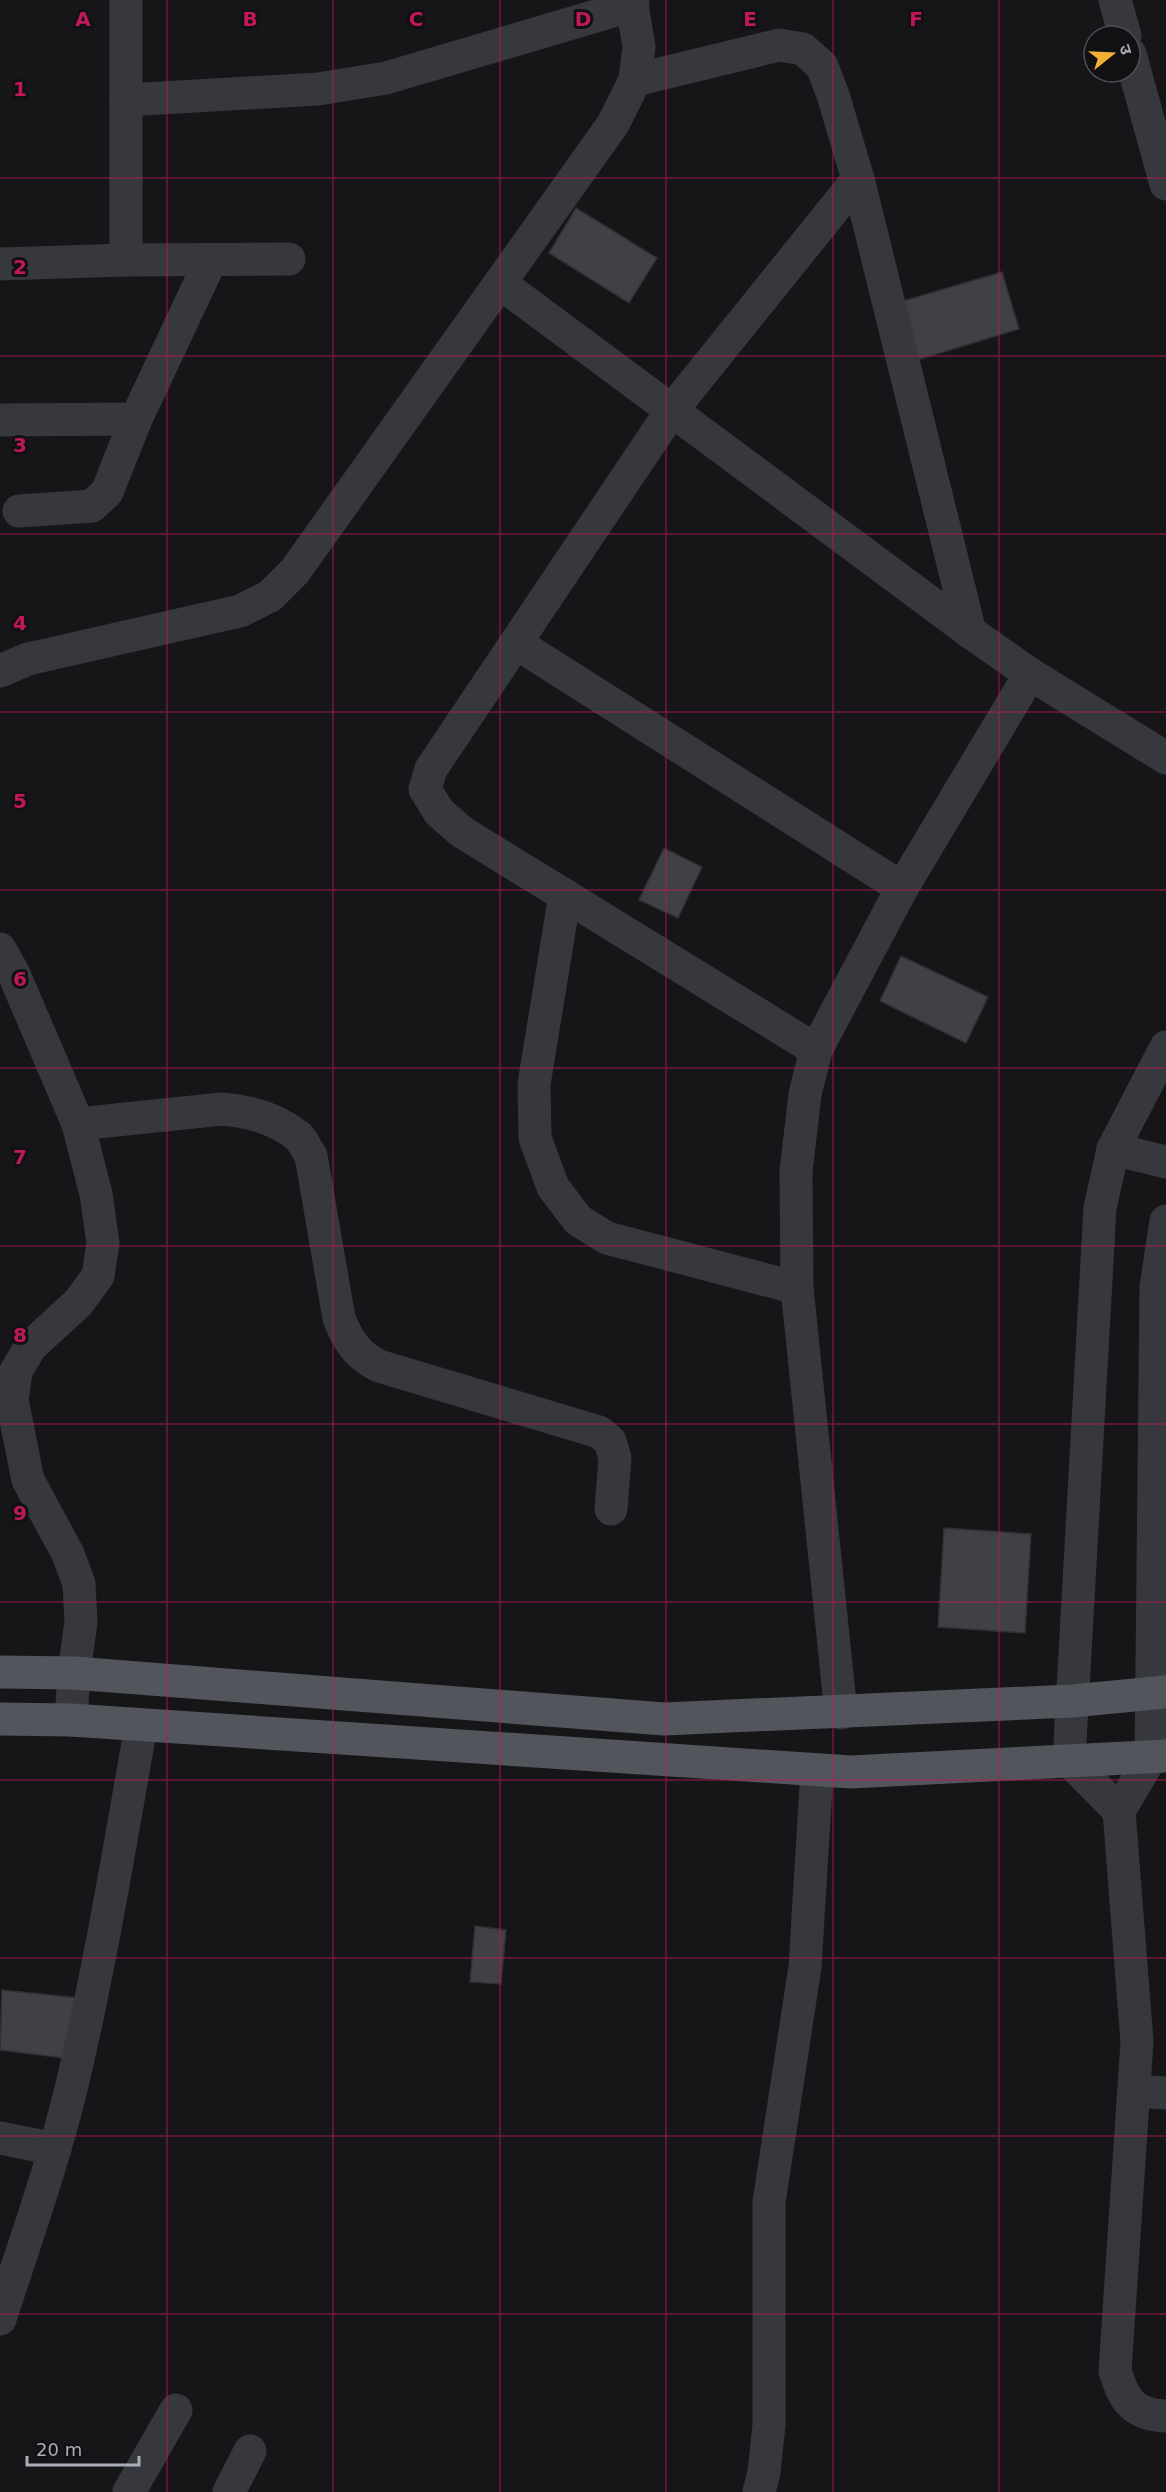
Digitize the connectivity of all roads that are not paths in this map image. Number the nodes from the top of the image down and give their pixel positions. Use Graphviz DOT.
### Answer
graph roads {
  1 [pos="126,0"];
  2 [pos="1115,0"];
  3 [pos="632,3"];
  4 [pos="1122,24"];
  5 [pos="635,80"];
  6 [pos="1138,84"];
  7 [pos="126,100"];
  8 [pos="858,179"];
  9 [pos="1166,184"];
  10 [pos="289,259"];
  11 [pos="126,260"];
  12 [pos="211,260"];
  13 [pos="0,264"];
  14 [pos="500,282"];
  15 [pos="672,410"];
  16 [pos="136,419"];
  17 [pos="0,420"];
  18 [pos="19,512"];
  19 [pos="970,632"];
  20 [pos="516,642"];
  21 [pos="0,671"];
  22 [pos="1030,674"];
  23 [pos="1166,758"];
  24 [pos="902,888"];
  25 [pos="565,895"];
  26 [pos="0,949"];
  27 [pos="1166,1047"];
  28 [pos="816,1050"];
  29 [pos="78,1124"];
  30 [pos="1113,1149"];
  31 [pos="1166,1162"];
  32 [pos="1166,1221"];
  33 [pos="797,1288"];
  34 [pos="611,1509"];
  35 [pos="0,1672"];
  36 [pos="74,1673"];
  37 [pos="1159,1693"];
  38 [pos="1072,1701"];
  39 [pos="841,1713"];
  40 [pos="0,1719"];
  41 [pos="71,1720"];
  42 [pos="141,1726"];
  43 [pos="1159,1756"];
  44 [pos="1069,1760"];
  45 [pos="817,1770"];
  46 [pos="1119,1810"];
  47 [pos="1150,2092"];
  48 [pos="0,2138"];
  49 [pos="55,2149"];
  50 [pos="0,2319"];
  51 [pos="176,2410"];
  52 [pos="1166,2416"];
  53 [pos="250,2451"];
  54 [pos="129,2492"];
  55 [pos="229,2492"];
  56 [pos="759,2492"];
  1 -- 7 [label="street"];
  2 -- 4 [label="street"];
  3 -- 5 [label="street"];
  3 -- 7 [label="street"];
  5 -- 8 [label="street"];
  5 -- 14 [label="street"];
  6 -- 9 [label="street"];
  7 -- 11 [label="street"];
  8 -- 15 [label="street"];
  8 -- 19 [label="street"];
  10 -- 12 [label="street"];
  11 -- 12 [label="street"];
  11 -- 13 [label="street"];
  12 -- 16 [label="street"];
  14 -- 15 [label="street"];
  14 -- 21 [label="street"];
  15 -- 19 [label="street"];
  15 -- 20 [label="street"];
  16 -- 17 [label="street"];
  16 -- 18 [label="street"];
  19 -- 22 [label="street"];
  20 -- 24 [label="street"];
  20 -- 25 [label="street"];
  22 -- 23 [label="street"];
  22 -- 24 [label="street"];
  24 -- 28 [label="street"];
  25 -- 28 [label="street"];
  25 -- 33 [label="street"];
  26 -- 29 [label="street"];
  27 -- 30 [label="street"];
  28 -- 33 [label="street"];
  29 -- 34 [label="street"];
  29 -- 36 [label="street"];
  30 -- 31 [label="street"];
  30 -- 38 [label="street"];
  32 -- 37 [label="street"];
  33 -- 39 [label="street"];
  35 -- 36 [label="main road"];
  36 -- 39 [label="main road"];
  36 -- 41 [label="street"];
  37 -- 38 [label="main road"];
  37 -- 43 [label="street"];
  38 -- 39 [label="main road"];
  38 -- 44 [label="street"];
  40 -- 41 [label="main road"];
  41 -- 42 [label="main road"];
  42 -- 45 [label="main road"];
  42 -- 49 [label="street"];
  43 -- 44 [label="main road"];
  43 -- 46 [label="street"];
  44 -- 45 [label="main road"];
  44 -- 46 [label="street"];
  45 -- 56 [label="street"];
  46 -- 47 [label="street"];
  47 -- 52 [label="street"];
  48 -- 49 [label="street"];
  49 -- 50 [label="street"];
  51 -- 54 [label="street"];
  53 -- 55 [label="street"];
}
